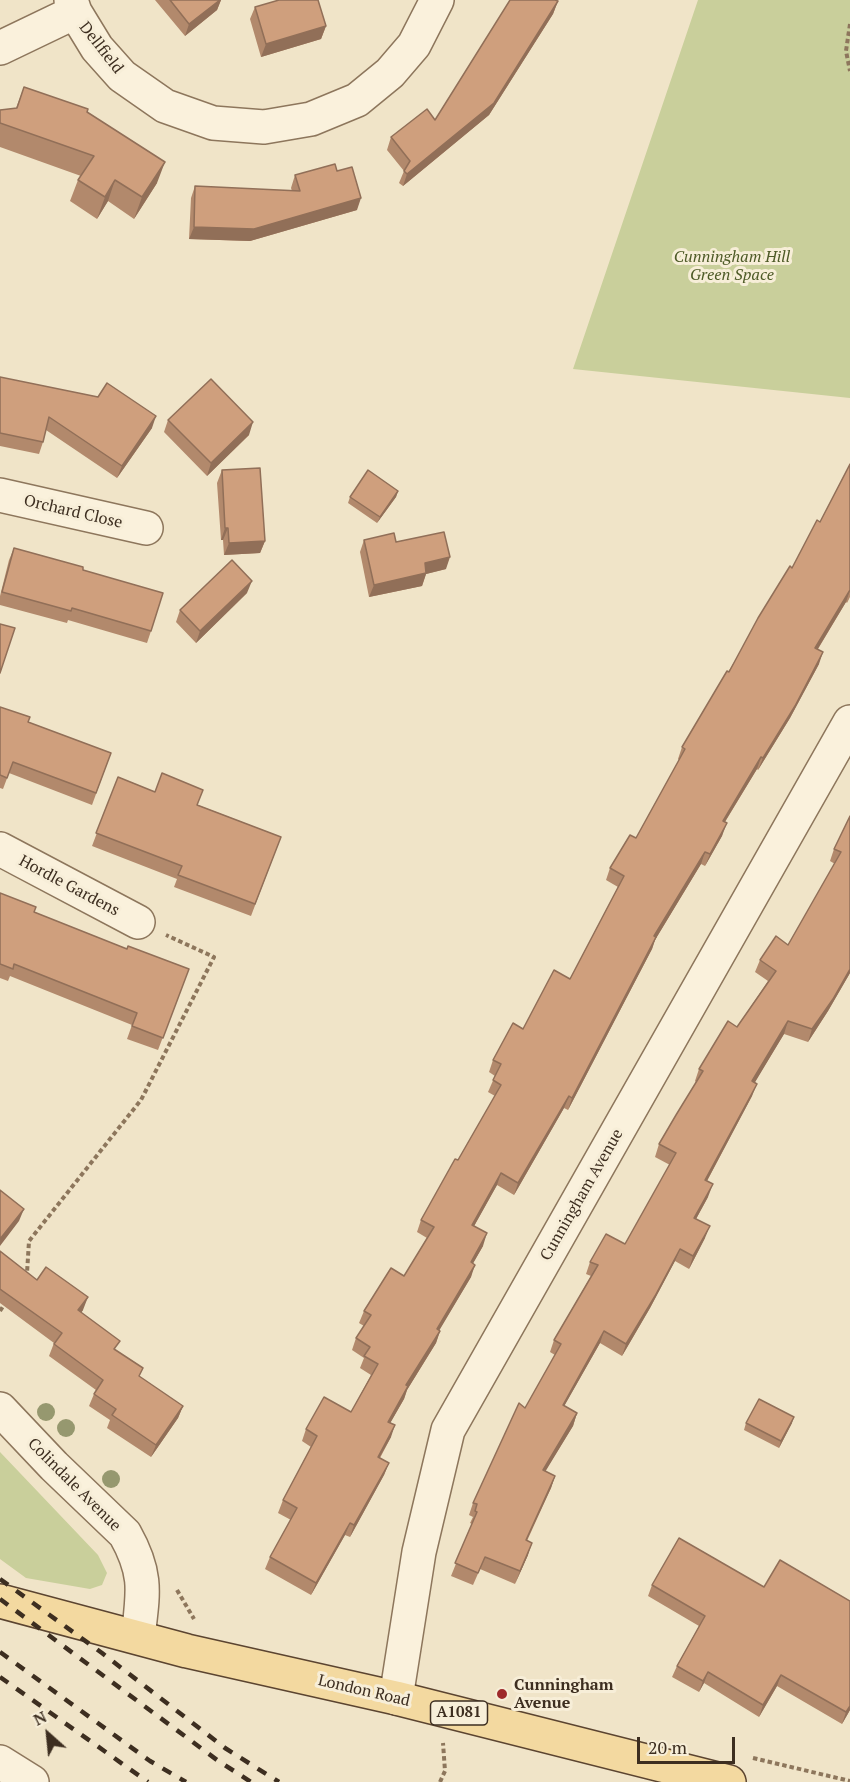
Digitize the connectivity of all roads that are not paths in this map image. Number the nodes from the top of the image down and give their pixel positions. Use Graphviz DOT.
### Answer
graph roads {
  1 [pos="437,0"];
  2 [pos="73,6"];
  3 [pos="0,48"];
  4 [pos="0,495"];
  5 [pos="146,528"];
  6 [pos="850,722"];
  7 [pos="0,849"];
  8 [pos="138,922"];
  9 [pos="0,1409"];
  10 [pos="0,1601"];
  11 [pos="138,1637"];
  12 [pos="396,1698"];
  13 [pos="0,1762"];
  14 [pos="32,1782"];
  15 [pos="729,1782"];
  1 -- 2 [label="street, Dellfield"];
  2 -- 3 [label="street"];
  4 -- 5 [label="street, Orchard Close"];
  6 -- 12 [label="street, Cunningham Avenue"];
  7 -- 8 [label="street, Hordle Gardens"];
  9 -- 11 [label="street, Colindale Avenue"];
  10 -- 11 [label="main road, London Road / A1081"];
  11 -- 12 [label="main road, London Road / A1081"];
  12 -- 15 [label="main road, London Road / A1081"];
  13 -- 14 [label="street"];
}
